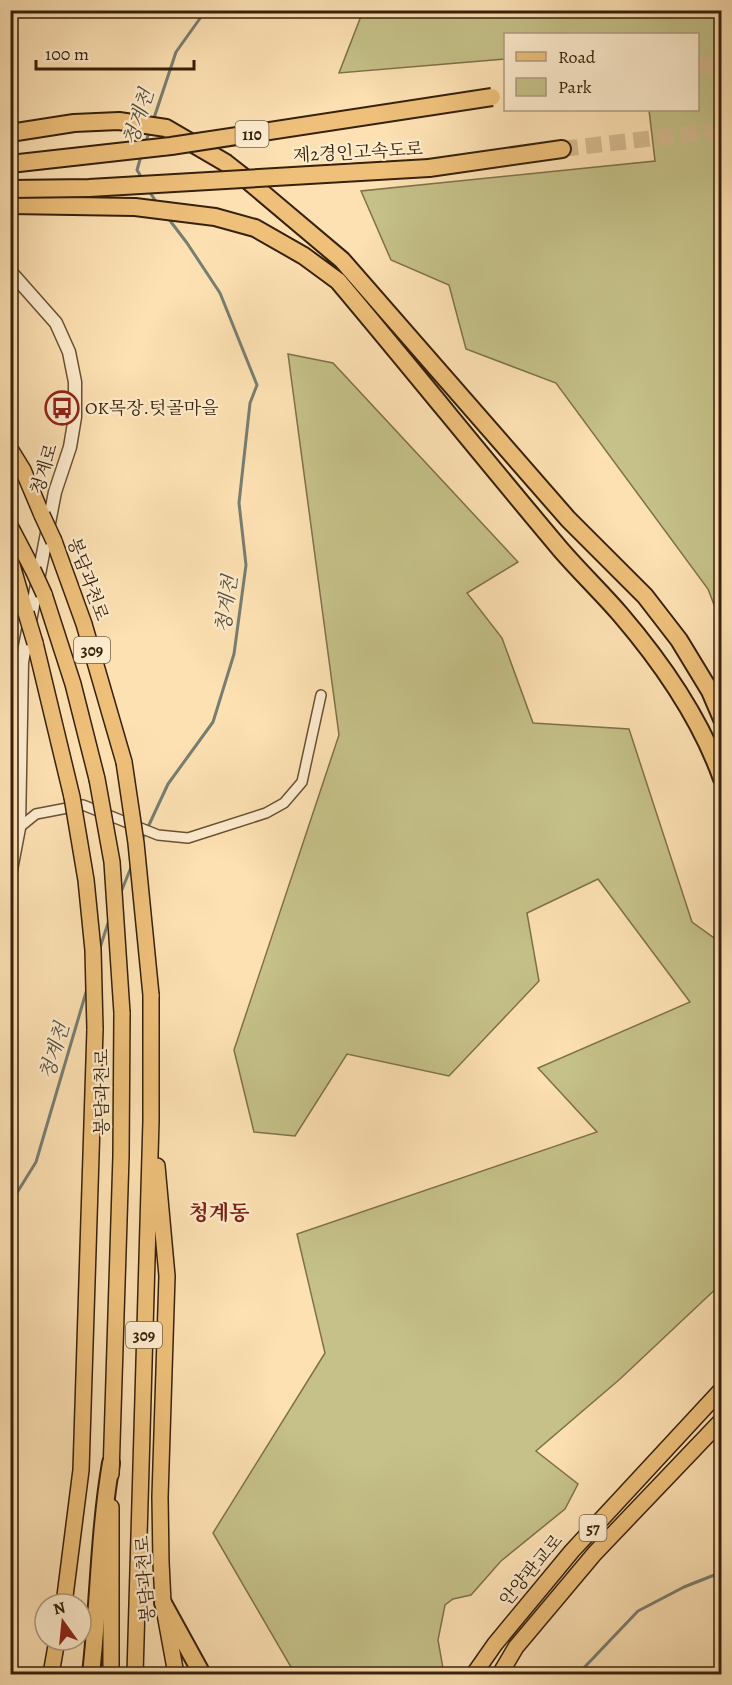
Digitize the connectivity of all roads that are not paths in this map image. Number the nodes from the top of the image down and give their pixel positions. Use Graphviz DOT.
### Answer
graph roads {
  1 [pos="499,96"];
  2 [pos="10,133"];
  3 [pos="562,149"];
  4 [pos="10,164"];
  5 [pos="10,189"];
  6 [pos="10,205"];
  7 [pos="10,271"];
  8 [pos="10,449"];
  9 [pos="10,526"];
  10 [pos="10,558"];
  11 [pos="321,695"];
  12 [pos="722,719"];
  13 [pos="722,779"];
  14 [pos="76,803"];
  15 [pos="13,831"];
  16 [pos="10,875"];
  17 [pos="151,1121"];
  18 [pos="722,1389"];
  19 [pos="722,1420"];
  20 [pos="111,1463"];
  21 [pos="66,1592"];
  22 [pos="163,1603"];
  23 [pos="55,1652"];
  24 [pos="51,1674"];
  25 [pos="91,1674"];
  26 [pos="111,1674"];
  27 [pos="135,1674"];
  28 [pos="176,1674"];
  29 [pos="202,1674"];
  30 [pos="474,1674"];
  31 [pos="500,1674"];
  1 -- 4 [label="highway, 제2경인고속도로 / 110, bridge"];
  2 -- 12 [label="highway, bridge"];
  3 -- 5 [label="highway, 제2경인고속도로, bridge"];
  6 -- 13 [label="highway"];
  7 -- 15 [label="street, 청계로"];
  8 -- 17 [label="main road, 봉담과천로 / 309, bridge"];
  9 -- 20 [label="main road, 봉담과천로 / 309, bridge"];
  10 -- 14 [label="main road, 봉담과천로, bridge"];
  11 -- 14 [label="street, bridge"];
  14 -- 15 [label="street"];
  14 -- 21 [label="main road, 봉담과천로, bridge"];
  15 -- 16 [label="street, 청계로"];
  17 -- 22 [label="main road, 봉담과천로"];
  17 -- 27 [label="main road, 봉담과천로 / 309"];
  18 -- 30 [label="main road, 안양판교로 / 57"];
  19 -- 31 [label="main road, 안양판교로 / 57"];
  20 -- 25 [label="highway"];
  20 -- 26 [label="main road, 봉담과천로 / 309"];
  22 -- 28 [label="main road, 봉담과천로"];
  22 -- 29 [label="highway"];
  23 -- 24 [label="main road"];
}
